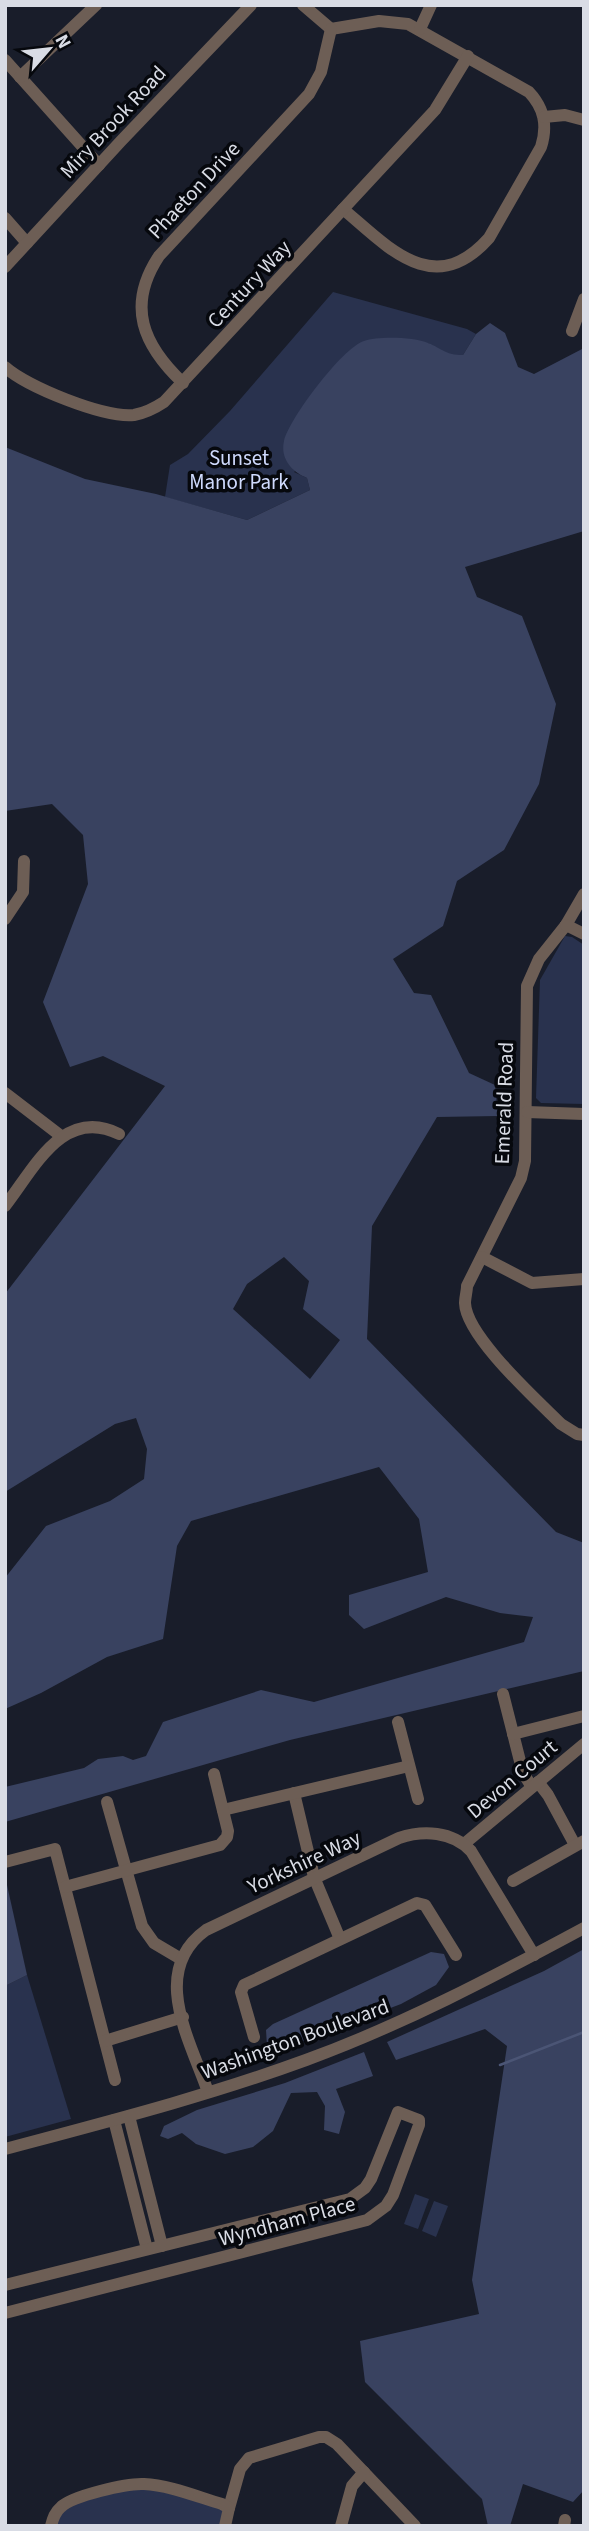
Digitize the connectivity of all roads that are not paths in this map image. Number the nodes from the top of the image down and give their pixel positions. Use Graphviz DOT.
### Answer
graph roads {
  1 [pos="96,5"];
  2 [pos="251,5"];
  3 [pos="303,5"];
  4 [pos="431,5"];
  5 [pos="331,29"];
  6 [pos="420,29"];
  7 [pos="468,56"];
  8 [pos="5,60"];
  9 [pos="20,77"];
  10 [pos="544,117"];
  11 [pos="584,120"];
  12 [pos="99,165"];
  13 [pos="343,209"];
  14 [pos="5,218"];
  15 [pos="27,243"];
  16 [pos="5,267"];
  17 [pos="584,299"];
  18 [pos="572,331"];
  19 [pos="5,367"];
  20 [pos="183,383"];
  21 [pos="24,861"];
  22 [pos="584,894"];
  23 [pos="5,919"];
  24 [pos="566,925"];
  25 [pos="584,934"];
  26 [pos="5,1093"];
  27 [pos="527,1112"];
  28 [pos="584,1114"];
  29 [pos="119,1134"];
  30 [pos="61,1136"];
  31 [pos="5,1206"];
  32 [pos="482,1257"];
  33 [pos="584,1279"];
  34 [pos="584,1435"];
  35 [pos="503,1694"];
  36 [pos="583,1720"];
  37 [pos="398,1722"];
  38 [pos="513,1734"];
  39 [pos="584,1744"];
  40 [pos="409,1766"];
  41 [pos="214,1774"];
  42 [pos="535,1785"];
  43 [pos="294,1793"];
  44 [pos="418,1798"];
  45 [pos="107,1802"];
  46 [pos="223,1810"];
  47 [pos="464,1843"];
  48 [pos="579,1843"];
  49 [pos="5,1861"];
  50 [pos="126,1871"];
  51 [pos="314,1877"];
  52 [pos="513,1881"];
  53 [pos="65,1887"];
  54 [pos="584,1928"];
  55 [pos="340,1939"];
  56 [pos="456,1955"];
  57 [pos="534,1955"];
  58 [pos="181,1959"];
  59 [pos="183,2017"];
  60 [pos="254,2037"];
  61 [pos="105,2041"];
  62 [pos="115,2080"];
  63 [pos="208,2092"];
  64 [pos="129,2116"];
  65 [pos="114,2120"];
  66 [pos="5,2149"];
  67 [pos="162,2246"];
  68 [pos="147,2249"];
  69 [pos="5,2285"];
  70 [pos="5,2313"];
  71 [pos="364,2472"];
  72 [pos="229,2508"];
  73 [pos="51,2526"];
  74 [pos="226,2526"];
  75 [pos="341,2526"];
  76 [pos="415,2526"];
  1 -- 9 [label="street"];
  2 -- 12 [label="street, Miry Brook Road"];
  3 -- 5 [label="street"];
  4 -- 6 [label="street"];
  5 -- 6 [label="street"];
  5 -- 20 [label="street, Phaeton Drive"];
  6 -- 7 [label="street"];
  7 -- 10 [label="street"];
  7 -- 13 [label="street, Century Way"];
  8 -- 9 [label="street"];
  9 -- 12 [label="street"];
  10 -- 11 [label="street"];
  10 -- 13 [label="street"];
  12 -- 15 [label="street, Miry Brook Road"];
  13 -- 20 [label="street, Century Way"];
  14 -- 15 [label="street"];
  15 -- 16 [label="street, Miry Brook Road"];
  17 -- 18 [label="street"];
  19 -- 20 [label="street, Century Way"];
  21 -- 23 [label="street"];
  22 -- 24 [label="street, Emerald Road"];
  24 -- 25 [label="street"];
  24 -- 27 [label="street, Emerald Road"];
  26 -- 30 [label="street"];
  27 -- 28 [label="street"];
  27 -- 32 [label="street, Emerald Road"];
  29 -- 30 [label="street"];
  30 -- 31 [label="street"];
  32 -- 33 [label="street"];
  32 -- 34 [label="street, Emerald Road"];
  35 -- 38 [label="street"];
  36 -- 38 [label="street"];
  37 -- 40 [label="street"];
  38 -- 42 [label="street"];
  39 -- 42 [label="street, Devon Court"];
  40 -- 43 [label="street"];
  40 -- 44 [label="street"];
  41 -- 46 [label="street"];
  42 -- 47 [label="street, Devon Court"];
  42 -- 48 [label="street"];
  43 -- 46 [label="street"];
  43 -- 51 [label="street"];
  45 -- 50 [label="street"];
  46 -- 50 [label="street"];
  47 -- 51 [label="street, Yorkshire Way"];
  47 -- 57 [label="street"];
  48 -- 52 [label="street"];
  49 -- 53 [label="street"];
  50 -- 53 [label="street"];
  50 -- 58 [label="street"];
  51 -- 55 [label="street"];
  51 -- 58 [label="street, Yorkshire Way"];
  53 -- 61 [label="street"];
  54 -- 57 [label="street, Washington Boulevard"];
  55 -- 56 [label="street"];
  55 -- 60 [label="street"];
  57 -- 63 [label="street, Washington Boulevard"];
  58 -- 59 [label="street"];
  59 -- 61 [label="street"];
  59 -- 63 [label="street"];
  61 -- 62 [label="street"];
  63 -- 64 [label="street, Washington Boulevard"];
  64 -- 65 [label="street, Washington Boulevard"];
  64 -- 67 [label="street"];
  65 -- 66 [label="street, Washington Boulevard"];
  65 -- 68 [label="street"];
  67 -- 68 [label="street, Wyndham Place"];
  67 -- 70 [label="street, Wyndham Place"];
  68 -- 69 [label="street, Wyndham Place"];
  71 -- 72 [label="street"];
  71 -- 75 [label="street"];
  71 -- 76 [label="street"];
  72 -- 73 [label="street"];
  72 -- 74 [label="street"];
}
